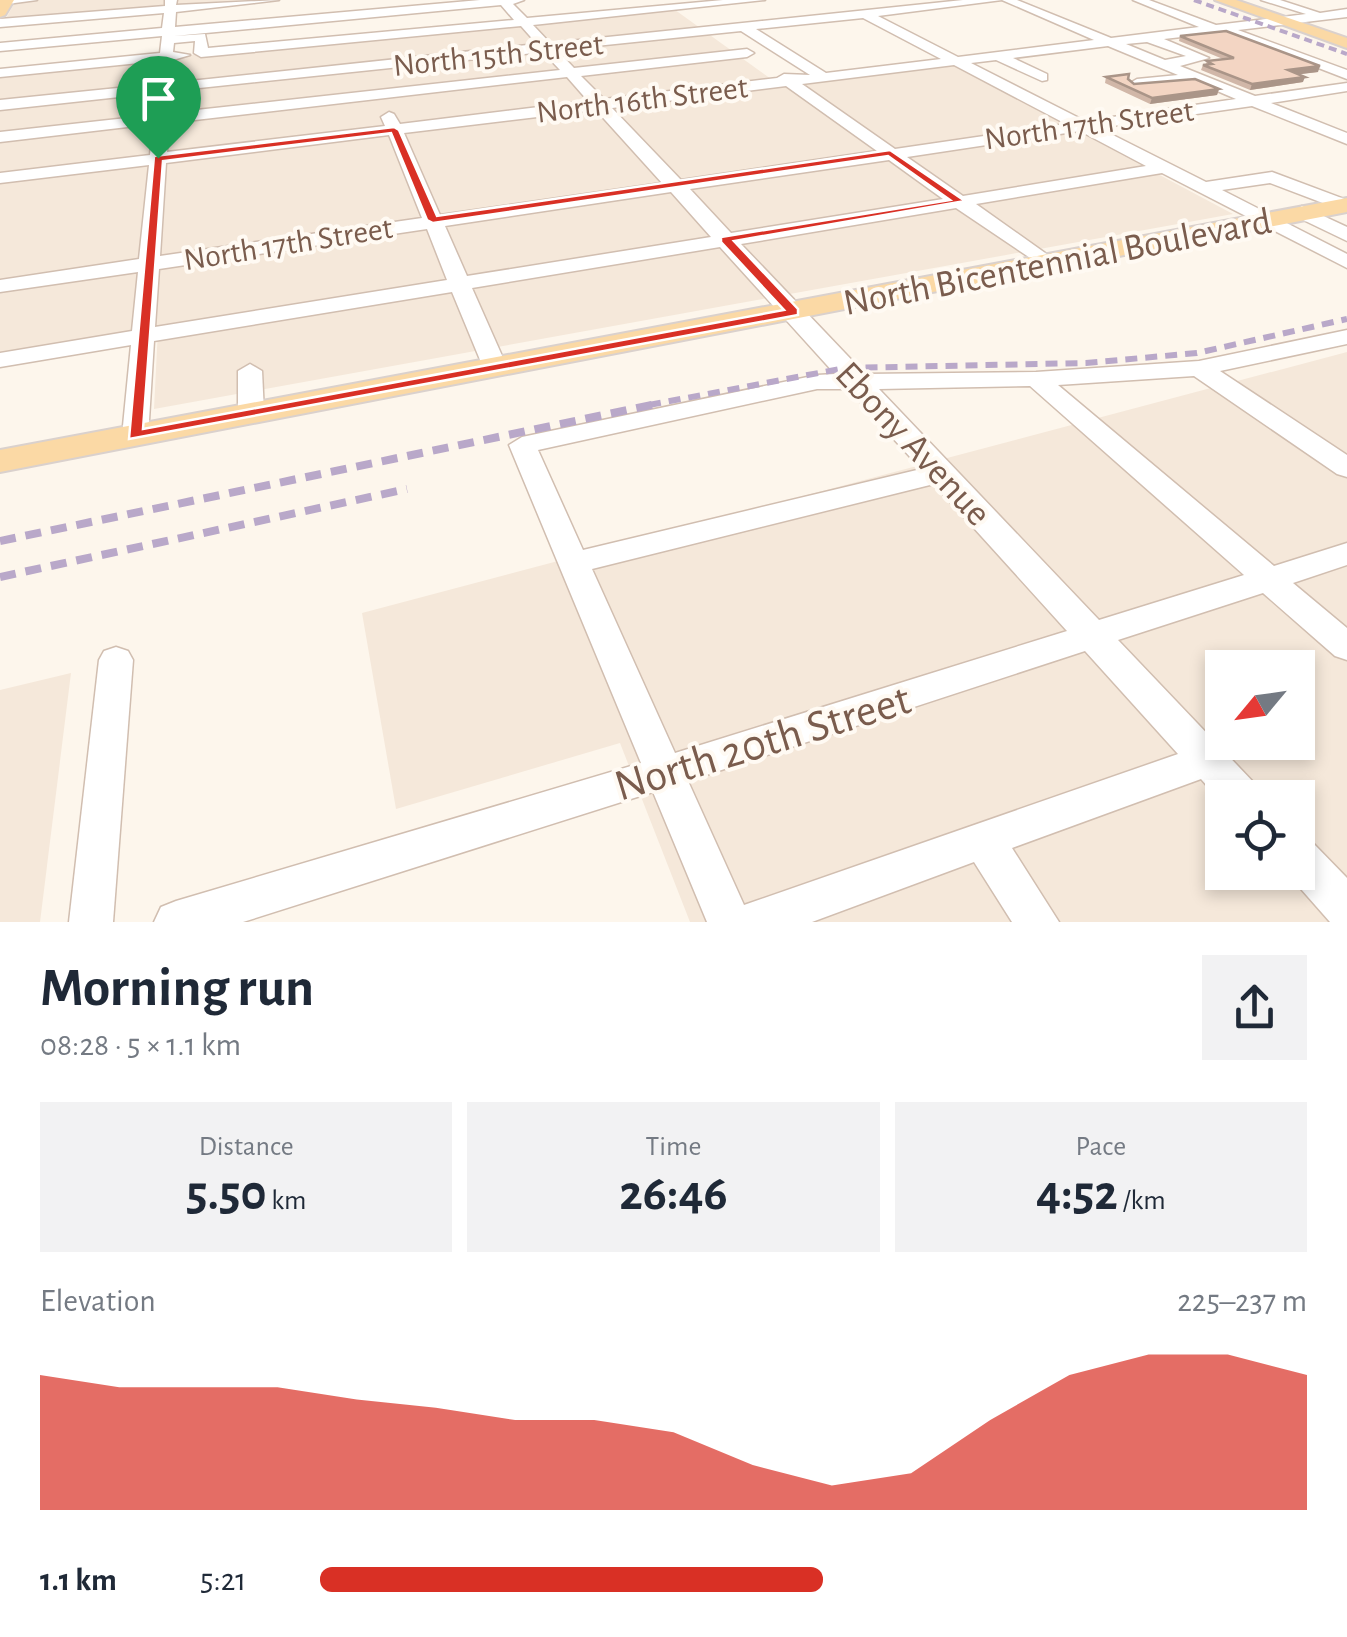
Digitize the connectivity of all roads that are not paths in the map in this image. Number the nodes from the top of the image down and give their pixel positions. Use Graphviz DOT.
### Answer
graph roads {
  1 [pos="31,0"];
  2 [pos="581,0"];
  3 [pos="759,0"];
  4 [pos="837,0"];
  5 [pos="974,0"];
  6 [pos="996,0"];
  7 [pos="1139,0"];
  8 [pos="1222,0"];
  9 [pos="1267,0"];
  10 [pos="504,1"];
  11 [pos="272,3"];
  12 [pos="676,3"];
  13 [pos="1014,3"];
  14 [pos="3,4"];
  15 [pos="171,4"];
  16 [pos="416,5"];
  17 [pos="386,6"];
  18 [pos="343,8"];
  19 [pos="938,8"];
  20 [pos="1347,9"];
  21 [pos="522,12"];
  22 [pos="857,15"];
  23 [pos="1325,16"];
  24 [pos="1284,21"];
  25 [pos="0,23"];
  26 [pos="713,29"];
  27 [pos="748,30"];
  28 [pos="1221,30"];
  29 [pos="1345,37"];
  30 [pos="356,38"];
  31 [pos="1149,38"];
  32 [pos="1108,42"];
  33 [pos="168,43"];
  34 [pos="547,46"];
  35 [pos="0,47"];
  36 [pos="747,53"];
  37 [pos="942,54"];
  38 [pos="998,56"];
  39 [pos="367,65"];
  40 [pos="1163,72"];
  41 [pos="0,73"];
  42 [pos="571,73"];
  43 [pos="816,73"];
  44 [pos="1347,75"];
  45 [pos="1042,78"];
  46 [pos="788,81"];
  47 [pos="1137,83"];
  48 [pos="165,86"];
  49 [pos="1347,87"];
  50 [pos="1201,94"];
  51 [pos="380,95"];
  52 [pos="1253,100"];
  53 [pos="0,102"];
  54 [pos="600,104"];
  55 [pos="162,119"];
  56 [pos="1081,125"];
  57 [pos="394,130"];
  58 [pos="0,137"];
  59 [pos="1342,149"];
  60 [pos="890,153"];
  61 [pos="158,158"];
  62 [pos="1164,168"];
  63 [pos="0,178"];
  64 [pos="674,184"];
  65 [pos="1204,188"];
  66 [pos="959,201"];
  67 [pos="1346,215"];
  68 [pos="433,220"];
  69 [pos="1265,220"];
  70 [pos="725,239"];
  71 [pos="1347,262"];
  72 [pos="1048,264"];
  73 [pos="149,265"];
  74 [pos="459,282"];
  75 [pos="0,286"];
  76 [pos="793,312"];
  77 [pos="143,336"];
  78 [pos="1340,344"];
  79 [pos="0,360"];
  80 [pos="495,367"];
  81 [pos="1199,368"];
  82 [pos="250,372"];
  83 [pos="1036,379"];
  84 [pos="862,384"];
  85 [pos="251,413"];
  86 [pos="134,436"];
  87 [pos="0,461"];
  88 [pos="1347,468"];
  89 [pos="942,473"];
  90 [pos="1347,554"];
  91 [pos="572,563"];
  92 [pos="1269,580"];
  93 [pos="1094,637"];
  94 [pos="1347,647"];
  95 [pos="116,660"];
  96 [pos="1205,757"];
  97 [pos="1208,760"];
  98 [pos="666,772"];
  99 [pos="1226,780"];
  100 [pos="983,840"];
  101 [pos="1315,874"];
  102 [pos="1347,909"];
  103 [pos="91,922"];
  104 [pos="176,922"];
  105 [pos="730,922"];
  106 [pos="754,922"];
  107 [pos="1037,922"];
  1 -- 14 [label="street"];
  2 -- 12 [label="street"];
  3 -- 12 [label="street"];
  4 -- 22 [label="street"];
  5 -- 22 [label="street, North 15th Street"];
  6 -- 19 [label="street, North 15th Street"];
  7 -- 28 [label="street"];
  8 -- 24 [label="main road"];
  9 -- 23 [label="street"];
  10 -- 16 [label="street"];
  10 -- 21 [label="street, Ebony Avenue"];
  11 -- 15 [label="street"];
  12 -- 21 [label="street"];
  12 -- 26 [label="street"];
  13 -- 19 [label="street"];
  13 -- 32 [label="street"];
  15 -- 25 [label="street"];
  15 -- 33 [label="street"];
  16 -- 17 [label="street"];
  17 -- 18 [label="street"];
  18 -- 30 [label="street"];
  18 -- 33 [label="street"];
  19 -- 22 [label="street, North 15th Street"];
  20 -- 23 [label="street, North 16th Street"];
  21 -- 30 [label="street"];
  21 -- 34 [label="street, Ebony Avenue"];
  22 -- 26 [label="street, North 15th Street"];
  22 -- 27 [label="street, North 15th Street"];
  22 -- 37 [label="street"];
  23 -- 24 [label="street, North 16th Street"];
  24 -- 28 [label="street, North 16th Street"];
  24 -- 29 [label="main road"];
  26 -- 27 [label="street, North 15th Street"];
  26 -- 34 [label="street, North 15th Street"];
  26 -- 36 [label="street"];
  27 -- 43 [label="street"];
  28 -- 31 [label="street, North 16th Street"];
  28 -- 44 [label="street"];
  30 -- 33 [label="street"];
  30 -- 39 [label="street"];
  31 -- 32 [label="street, North 16th Street"];
  31 -- 40 [label="street"];
  32 -- 38 [label="street, North 16th Street"];
  32 -- 40 [label="street"];
  33 -- 35 [label="street"];
  33 -- 41 [label="street"];
  33 -- 48 [label="street"];
  34 -- 39 [label="street, North 15th Street"];
  34 -- 42 [label="street, Ebony Avenue"];
  36 -- 42 [label="street"];
  36 -- 46 [label="street"];
  37 -- 38 [label="street, North 16th Street"];
  37 -- 43 [label="street, North 16th Street"];
  37 -- 56 [label="street"];
  38 -- 45 [label="street"];
  39 -- 48 [label="street, North 15th Street"];
  39 -- 51 [label="street"];
  40 -- 47 [label="street"];
  40 -- 50 [label="street"];
  40 -- 52 [label="street"];
  42 -- 51 [label="street"];
  42 -- 54 [label="street, Ebony Avenue"];
  43 -- 46 [label="street, North 16th Street"];
  46 -- 54 [label="street, North 16th Street"];
  46 -- 60 [label="street"];
  48 -- 53 [label="street, North 15th Street"];
  48 -- 55 [label="street"];
  49 -- 52 [label="street, North 17th Street"];
  51 -- 55 [label="street"];
  51 -- 57 [label="street"];
  52 -- 56 [label="street, North 17th Street"];
  52 -- 59 [label="street"];
  54 -- 57 [label="street, North 16th Street"];
  54 -- 64 [label="street, Ebony Avenue"];
  55 -- 58 [label="street"];
  55 -- 61 [label="street"];
  56 -- 60 [label="street, North 17th Street"];
  56 -- 62 [label="street"];
  57 -- 61 [label="street, North 16th Street"];
  57 -- 68 [label="street"];
  60 -- 64 [label="street, North 17th Street"];
  60 -- 66 [label="street"];
  61 -- 63 [label="street, North 16th Street"];
  61 -- 73 [label="street"];
  62 -- 65 [label="street"];
  62 -- 66 [label="street"];
  64 -- 68 [label="street, North 17th Street"];
  64 -- 70 [label="street, Ebony Avenue"];
  65 -- 67 [label="street"];
  65 -- 69 [label="street"];
  66 -- 70 [label="street"];
  66 -- 72 [label="street"];
  67 -- 69 [label="main road, North Bicentennial Boulevard"];
  68 -- 73 [label="street, North 17th Street"];
  68 -- 74 [label="street"];
  69 -- 71 [label="street"];
  69 -- 72 [label="main road, North Bicentennial Boulevard"];
  70 -- 74 [label="street"];
  70 -- 76 [label="street, Ebony Avenue"];
  72 -- 76 [label="main road, North Bicentennial Boulevard"];
  73 -- 75 [label="street, North 17th Street"];
  73 -- 77 [label="street"];
  74 -- 77 [label="street"];
  74 -- 80 [label="street"];
  76 -- 80 [label="main road, North Bicentennial Boulevard"];
  76 -- 84 [label="street, Ebony Avenue"];
  77 -- 79 [label="street"];
  77 -- 86 [label="street"];
  78 -- 81 [label="street"];
  80 -- 85 [label="main road, North Bicentennial Boulevard"];
  81 -- 83 [label="street"];
  81 -- 88 [label="street"];
  82 -- 85 [label="street"];
  83 -- 84 [label="street"];
  83 -- 92 [label="street"];
  84 -- 89 [label="street, Ebony Avenue"];
  84 -- 91 [label="street"];
  85 -- 86 [label="main road, North Bicentennial Boulevard"];
  86 -- 87 [label="main road, North Bicentennial Boulevard"];
  89 -- 91 [label="street"];
  89 -- 93 [label="street, Ebony Avenue"];
  90 -- 92 [label="street, North 20th Street"];
  91 -- 98 [label="street"];
  92 -- 93 [label="street, North 20th Street"];
  92 -- 94 [label="street"];
  93 -- 96 [label="street, Ebony Avenue"];
  93 -- 98 [label="street, North 20th Street"];
  95 -- 103 [label="street"];
  97 -- 99 [label="street, Ebony Avenue"];
  97 -- 100 [label="street"];
  98 -- 104 [label="street, North 20th Street"];
  98 -- 105 [label="street"];
  100 -- 106 [label="street"];
  100 -- 107 [label="street"];
  101 -- 102 [label="street"];
}
